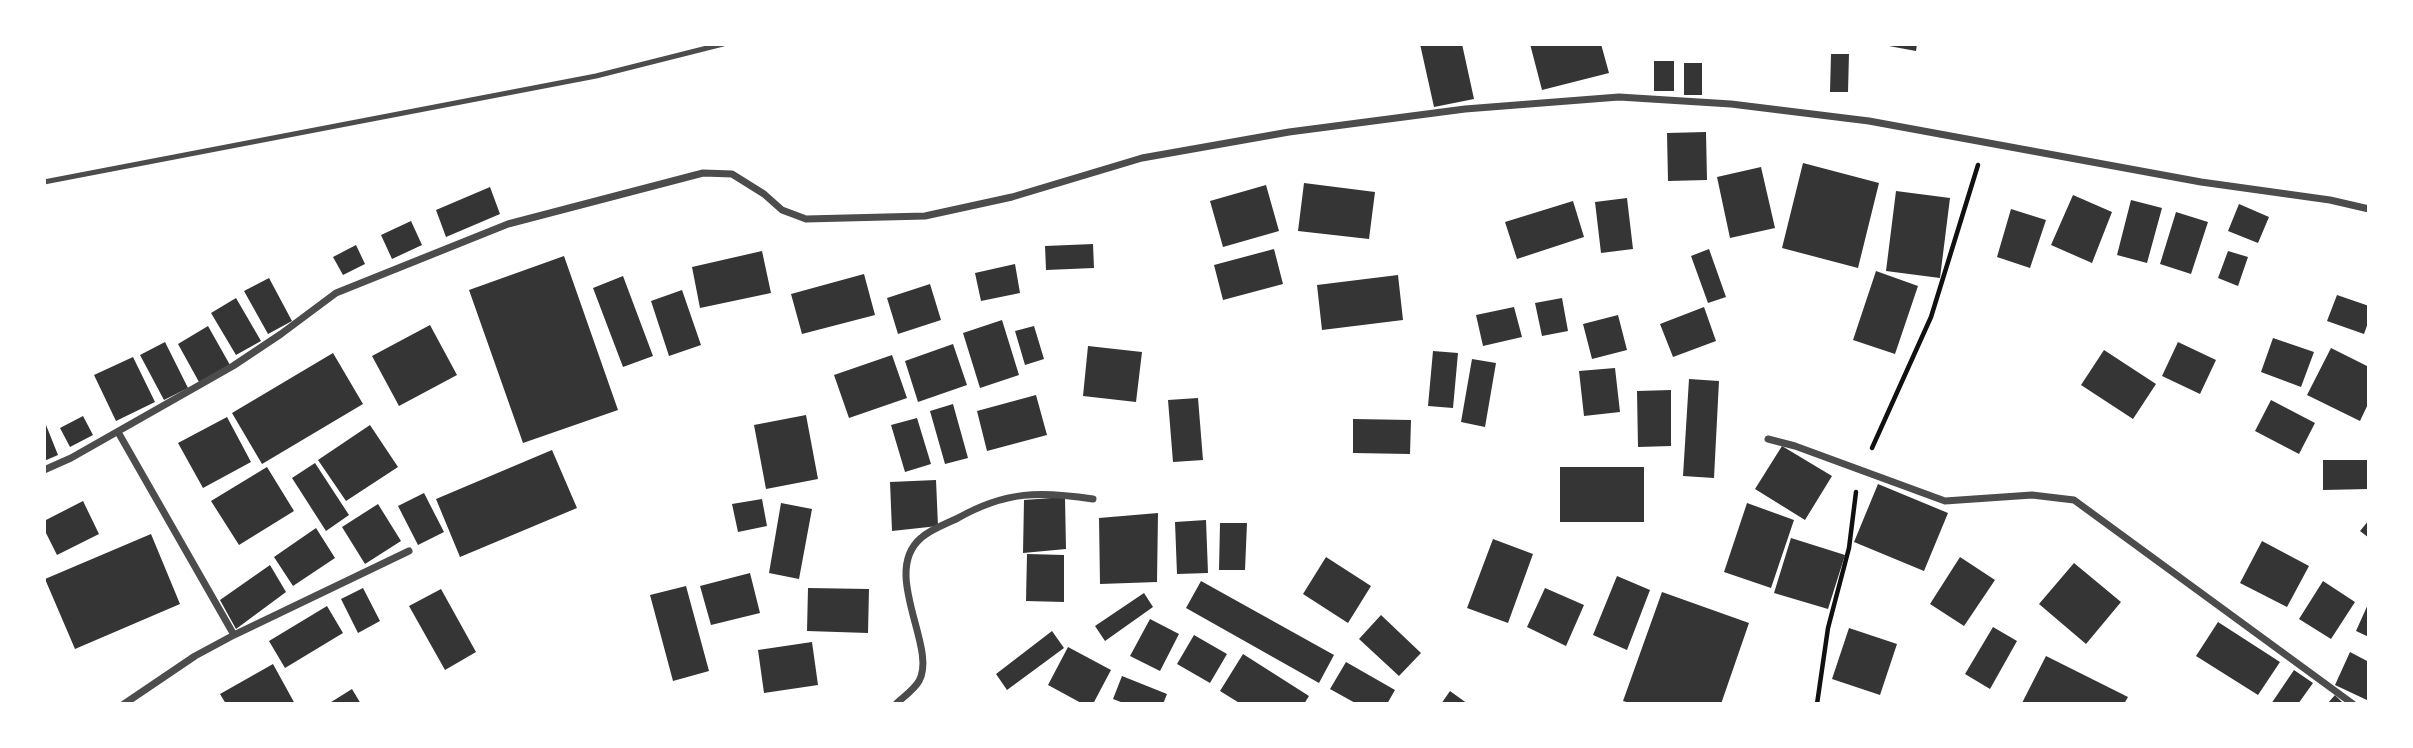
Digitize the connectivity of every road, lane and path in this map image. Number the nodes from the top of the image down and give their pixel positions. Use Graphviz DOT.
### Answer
graph roads {
  1 [pos="723,44"];
  2 [pos="1985,143"];
  3 [pos="44,182"];
  4 [pos="2369,209"];
  5 [pos="118,432"];
  6 [pos="1768,439"];
  7 [pos="44,470"];
  8 [pos="1861,470"];
  9 [pos="1093,499"];
  10 [pos="409,551"];
  11 [pos="234,635"];
  12 [pos="124,704"];
  13 [pos="896,704"];
  14 [pos="1817,704"];
  15 [pos="2353,704"];
  1 -- 3 [label="lane"];
  2 -- 4 [label="street"];
  2 -- 5 [label="street"];
  2 -- 8 [label="path"];
  5 -- 7 [label="street"];
  5 -- 11 [label="street"];
  6 -- 8 [label="street"];
  8 -- 14 [label="path"];
  8 -- 15 [label="street"];
  9 -- 13 [label="street"];
  10 -- 11 [label="street"];
  11 -- 12 [label="street"];
}
